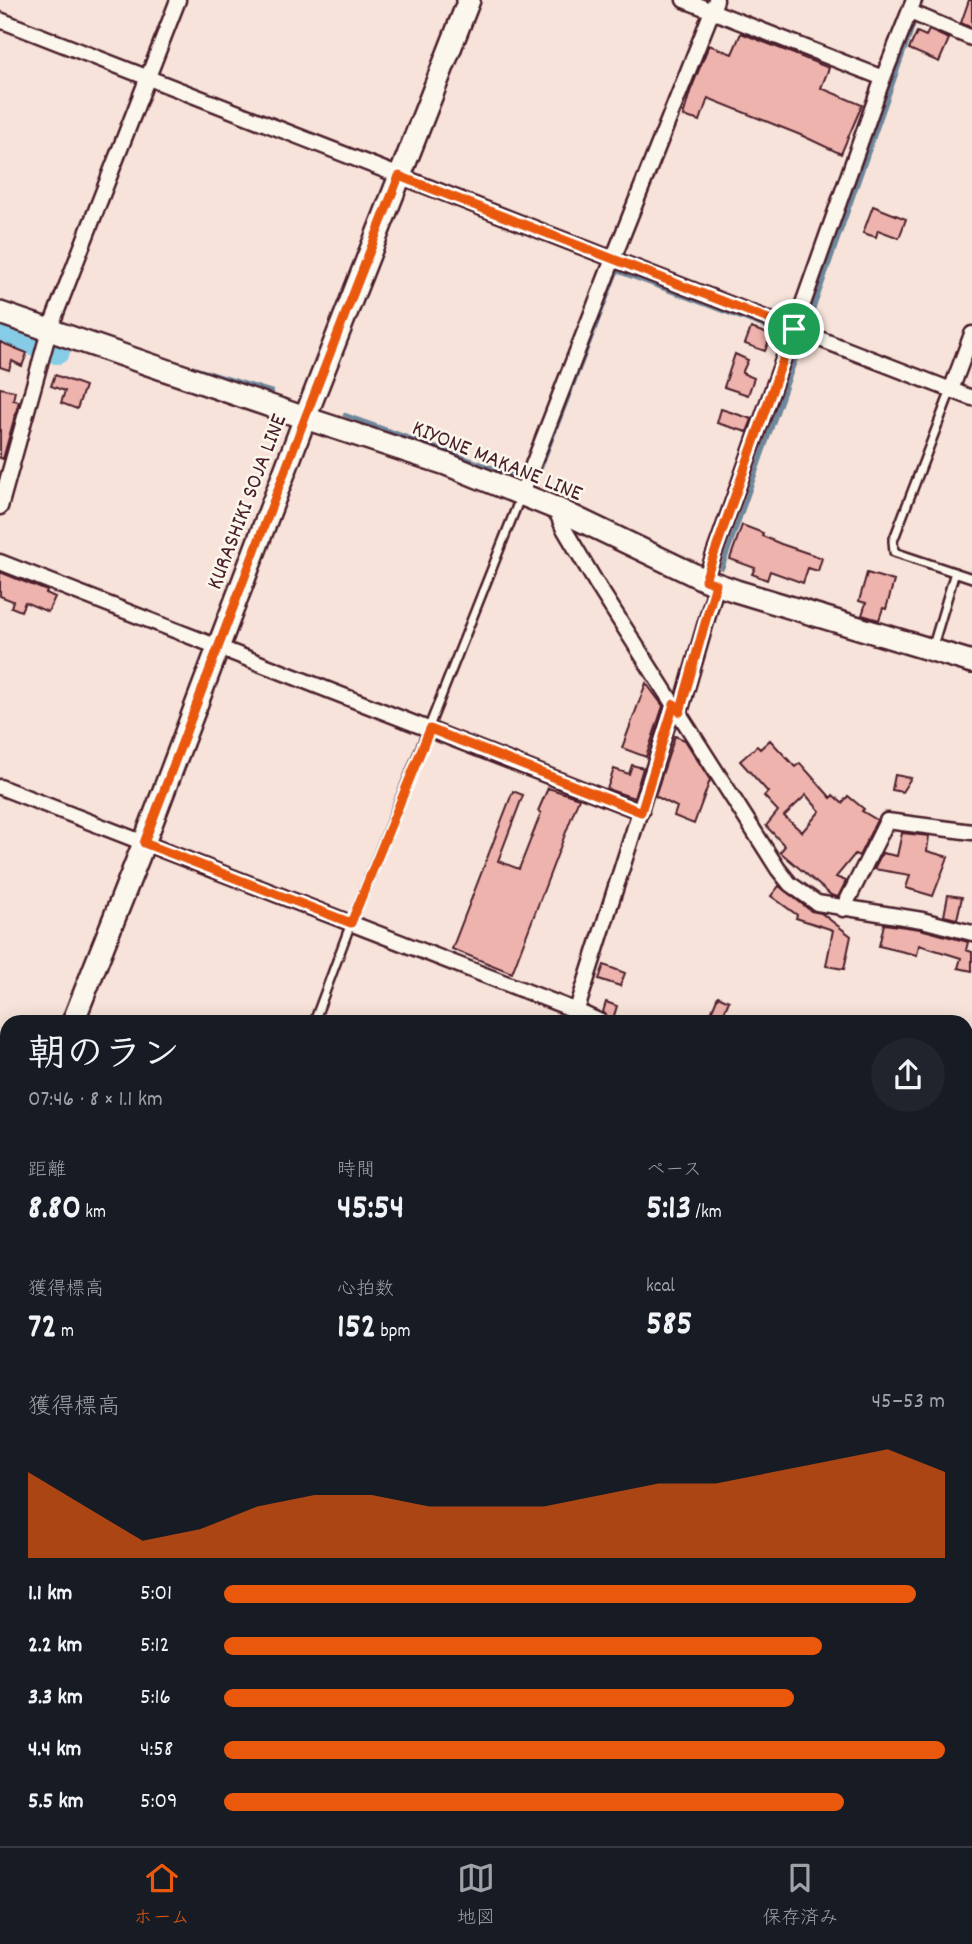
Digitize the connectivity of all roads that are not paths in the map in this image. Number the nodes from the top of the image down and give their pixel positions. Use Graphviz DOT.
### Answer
graph roads {
  1 [pos="178,0"];
  2 [pos="469,0"];
  3 [pos="684,0"];
  4 [pos="714,6"];
  5 [pos="914,10"];
  6 [pos="0,20"];
  7 [pos="972,38"];
  8 [pos="148,78"];
  9 [pos="883,78"];
  10 [pos="399,176"];
  11 [pos="613,259"];
  12 [pos="0,313"];
  13 [pos="801,332"];
  14 [pos="972,334"];
  15 [pos="46,341"];
  16 [pos="951,390"];
  17 [pos="972,398"];
  18 [pos="305,418"];
  19 [pos="522,493"];
  20 [pos="0,507"];
  21 [pos="555,508"];
  22 [pos="0,562"];
  23 [pos="956,572"];
  24 [pos="972,578"];
  25 [pos="710,582"];
  26 [pos="218,647"];
  27 [pos="931,650"];
  28 [pos="972,662"];
  29 [pos="677,708"];
  30 [pos="430,729"];
  31 [pos="0,787"];
  32 [pos="641,812"];
  33 [pos="972,832"];
  34 [pos="144,843"];
  35 [pos="843,909"];
  36 [pos="351,923"];
  37 [pos="972,933"];
  38 [pos="76,1015"];
  39 [pos="317,1015"];
  40 [pos="573,1015"];
  41 [pos="575,1015"];
  1 -- 8 [label="street"];
  2 -- 10 [label="main road, KURASHIKI SOJA LINE"];
  3 -- 4 [label="street"];
  4 -- 9 [label="street"];
  4 -- 11 [label="street"];
  5 -- 7 [label="street"];
  5 -- 9 [label="street"];
  6 -- 8 [label="street"];
  8 -- 10 [label="street"];
  8 -- 15 [label="street"];
  9 -- 13 [label="street"];
  10 -- 11 [label="street"];
  10 -- 18 [label="main road, KURASHIKI SOJA LINE"];
  11 -- 13 [label="street"];
  11 -- 19 [label="street"];
  12 -- 15 [label="main road, KIYONE MAKANE LINE"];
  13 -- 16 [label="street"];
  13 -- 25 [label="street"];
  14 -- 16 [label="street"];
  15 -- 18 [label="main road, KIYONE MAKANE LINE"];
  15 -- 20 [label="street"];
  16 -- 17 [label="street"];
  16 -- 23 [label="lane"];
  18 -- 19 [label="main road, KIYONE MAKANE LINE"];
  18 -- 26 [label="main road, KURASHIKI SOJA LINE"];
  19 -- 21 [label="main road, KIYONE MAKANE LINE"];
  19 -- 30 [label="lane"];
  21 -- 25 [label="main road, KIYONE MAKANE LINE"];
  21 -- 29 [label="street"];
  22 -- 26 [label="street"];
  23 -- 24 [label="lane"];
  23 -- 27 [label="lane"];
  25 -- 27 [label="main road, KIYONE MAKANE LINE"];
  25 -- 29 [label="street"];
  26 -- 30 [label="street"];
  26 -- 34 [label="main road, KURASHIKI SOJA LINE"];
  27 -- 28 [label="main road, KIYONE MAKANE LINE"];
  29 -- 32 [label="street"];
  29 -- 35 [label="street"];
  30 -- 32 [label="street"];
  30 -- 36 [label="lane"];
  31 -- 34 [label="street"];
  32 -- 41 [label="street"];
  33 -- 35 [label="street"];
  34 -- 36 [label="street"];
  34 -- 38 [label="main road, KURASHIKI SOJA LINE"];
  35 -- 37 [label="street"];
  36 -- 39 [label="lane"];
  36 -- 40 [label="street"];
}
